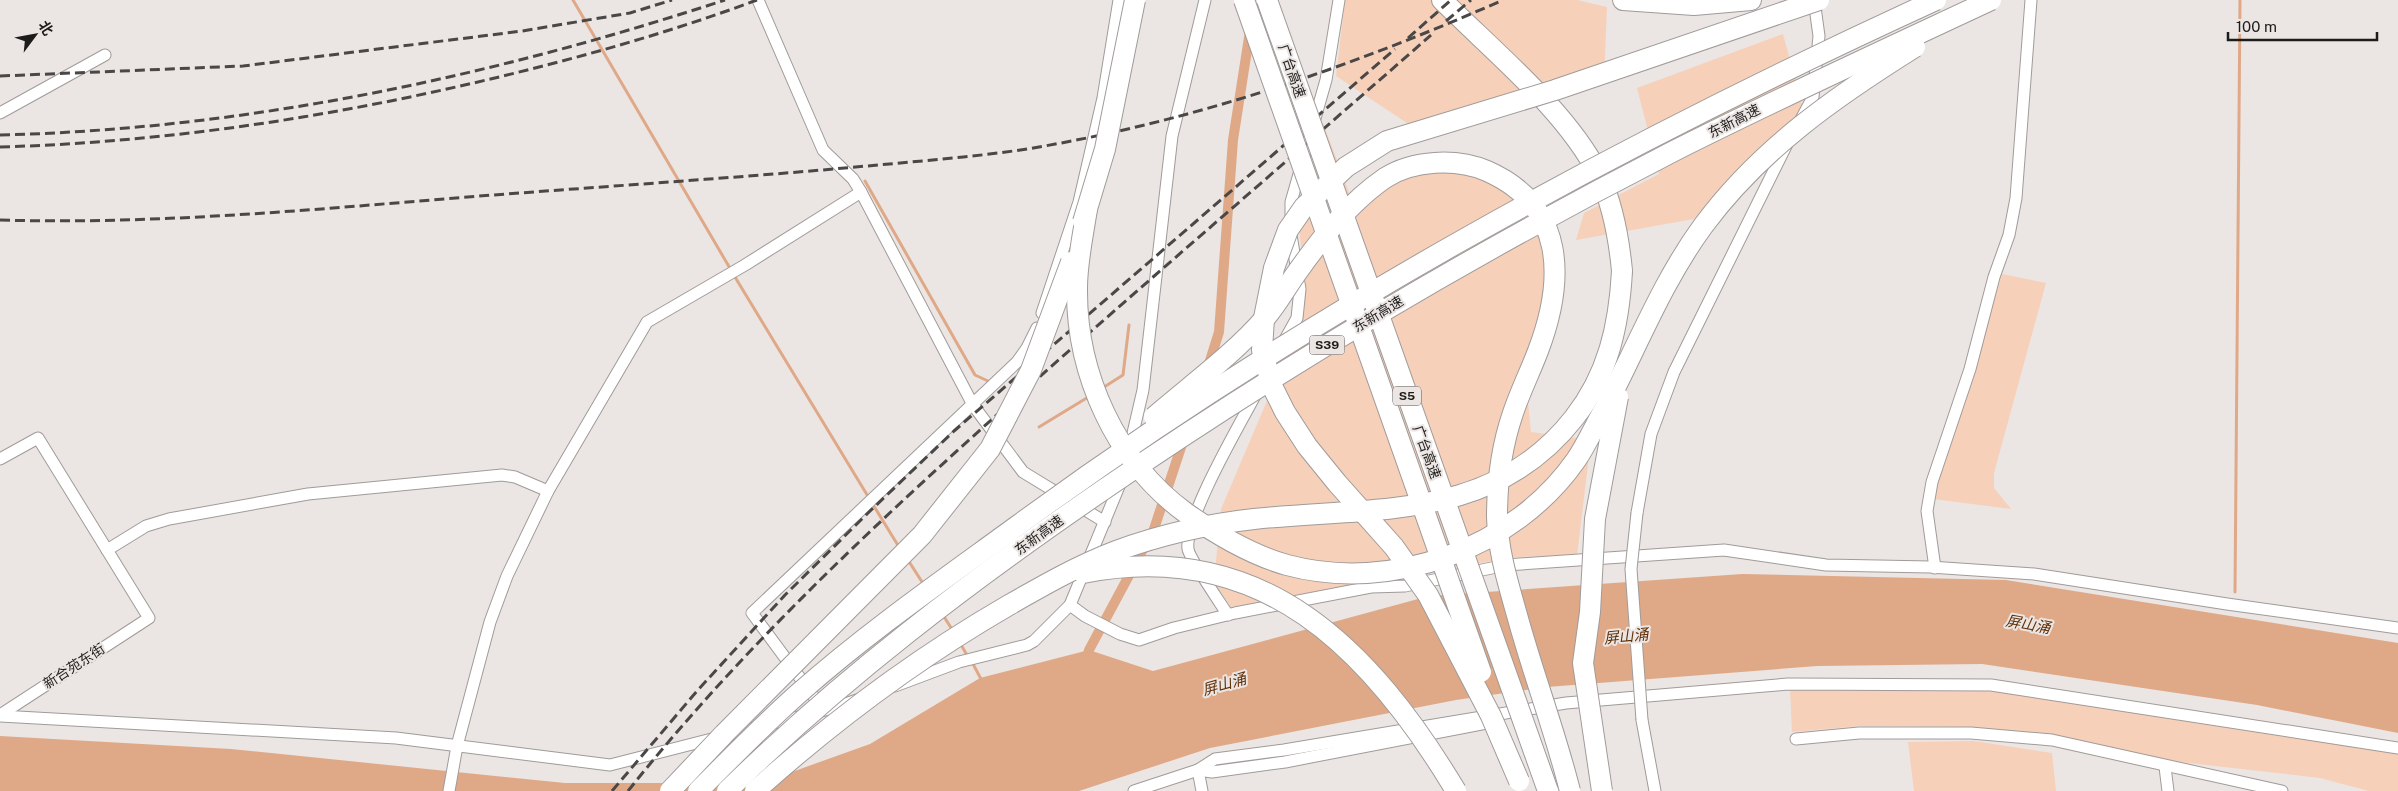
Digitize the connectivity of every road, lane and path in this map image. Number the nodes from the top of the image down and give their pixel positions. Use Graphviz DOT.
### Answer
graph roads {
  1 [pos="758,0"];
  2 [pos="1119,0"];
  3 [pos="1136,0"];
  4 [pos="1205,0"];
  5 [pos="1244,0"];
  6 [pos="1267,0"];
  7 [pos="1339,0"];
  8 [pos="1442,0"];
  9 [pos="1623,0"];
  10 [pos="1751,0"];
  11 [pos="1814,0"];
  12 [pos="1819,0"];
  13 [pos="1936,0"];
  14 [pos="1991,0"];
  15 [pos="2031,0"];
  16 [pos="105,55"];
  17 [pos="0,113"];
  18 [pos="861,192"];
  19 [pos="1087,209"];
  20 [pos="1629,362"];
  21 [pos="973,405"];
  22 [pos="0,459"];
  23 [pos="1090,472"];
  24 [pos="548,491"];
  25 [pos="1105,522"];
  26 [pos="107,550"];
  27 [pos="1935,568"];
  28 [pos="1050,582"];
  29 [pos="1070,605"];
  30 [pos="1228,615"];
  31 [pos="2398,628"];
  32 [pos="824,711"];
  33 [pos="0,715"];
  34 [pos="1796,739"];
  35 [pos="458,746"];
  36 [pos="2398,748"];
  37 [pos="2165,767"];
  38 [pos="1198,770"];
  39 [pos="1520,786"];
  40 [pos="449,791"];
  41 [pos="670,791"];
  42 [pos="698,791"];
  43 [pos="727,791"];
  44 [pos="755,791"];
  45 [pos="1134,791"];
  46 [pos="1202,791"];
  47 [pos="1456,791"];
  48 [pos="1548,791"];
  49 [pos="1570,791"];
  50 [pos="1602,791"];
  51 [pos="1656,791"];
  52 [pos="2168,791"];
  53 [pos="2282,791"];
  1 -- 18 [label="street"];
  2 -- 21 [label="street"];
  3 -- 19 [label="highway, bridge"];
  4 -- 25 [label="street"];
  5 -- 39 [label="highway, 广台高速 / S5, bridge"];
  6 -- 48 [label="highway, 广台高速 / S5, bridge"];
  7 -- 30 [label="street"];
  8 -- 28 [label="highway, bridge"];
  9 -- 10 [label="highway"];
  11 -- 51 [label="street, bridge"];
  12 -- 39 [label="highway, bridge"];
  13 -- 23 [label="highway, 东新高速 / S39, bridge"];
  14 -- 20 [label="highway, bridge"];
  14 -- 43 [label="highway, 东新高速 / S39, bridge"];
  15 -- 27 [label="street"];
  16 -- 17 [label="street"];
  18 -- 21 [label="street"];
  18 -- 24 [label="street"];
  19 -- 20 [label="highway, bridge"];
  19 -- 41 [label="highway, bridge"];
  20 -- 50 [label="highway, bridge"];
  21 -- 25 [label="street"];
  21 -- 32 [label="street"];
  22 -- 26 [label="street"];
  23 -- 42 [label="highway, 东新高速 / S39, bridge"];
  23 -- 49 [label="highway, bridge"];
  24 -- 26 [label="street"];
  24 -- 35 [label="street"];
  25 -- 29 [label="street"];
  26 -- 33 [label="street, 新合苑东街"];
  27 -- 30 [label="street"];
  27 -- 31 [label="street"];
  28 -- 44 [label="highway, bridge"];
  28 -- 47 [label="highway, bridge"];
  29 -- 30 [label="street"];
  29 -- 32 [label="street"];
  32 -- 35 [label="street"];
  33 -- 35 [label="street"];
  34 -- 37 [label="street"];
  35 -- 40 [label="street"];
  36 -- 38 [label="street"];
  37 -- 52 [label="street"];
  37 -- 53 [label="street"];
  38 -- 45 [label="street"];
  38 -- 46 [label="street"];
}
